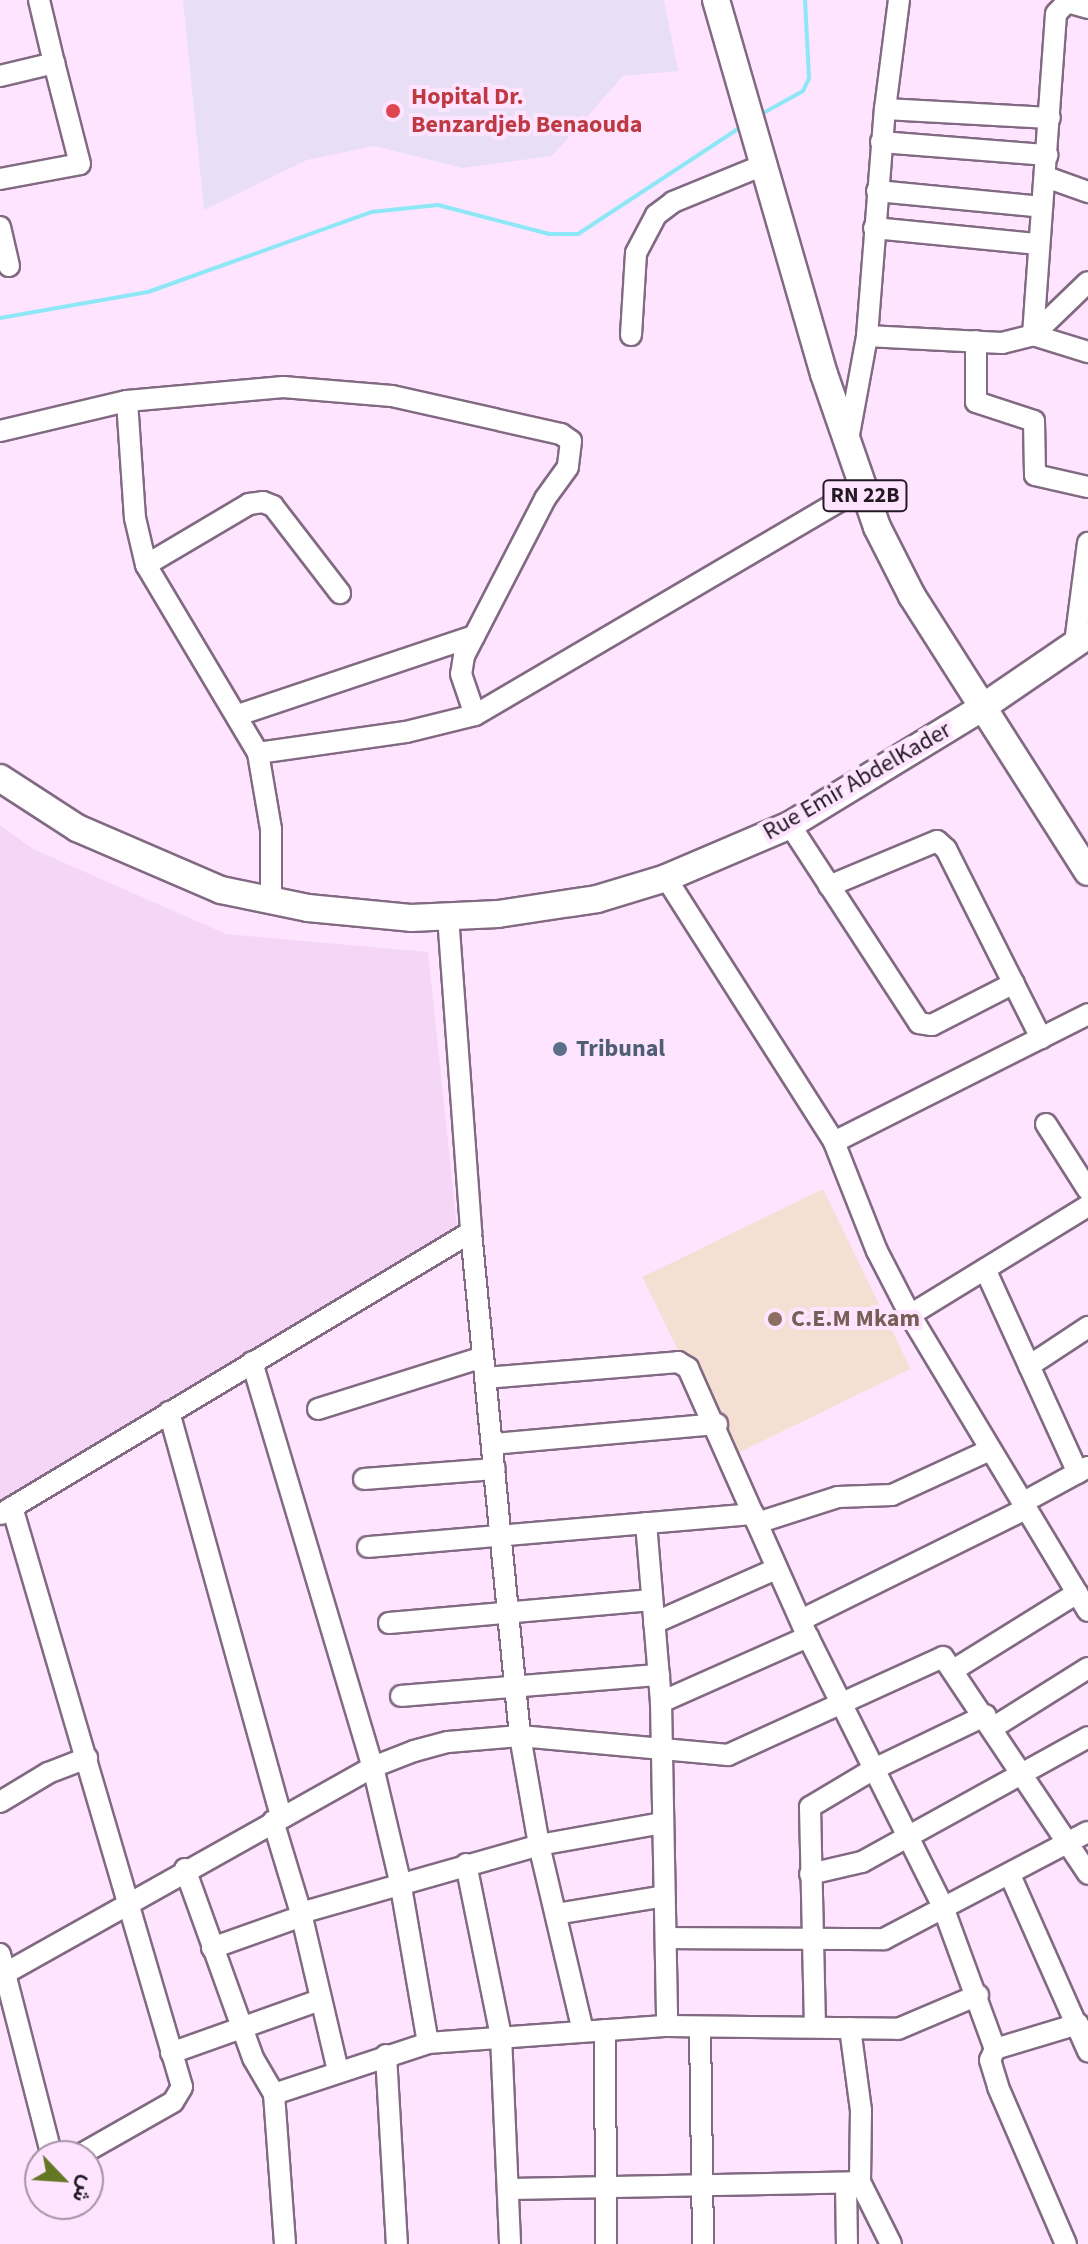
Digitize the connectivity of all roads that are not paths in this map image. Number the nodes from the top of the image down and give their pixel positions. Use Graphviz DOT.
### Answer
graph roads {
  1 [pos="39,0"];
  2 [pos="716,0"];
  3 [pos="899,0"];
  4 [pos="1088,8"];
  5 [pos="54,63"];
  6 [pos="0,76"];
  7 [pos="885,109"];
  8 [pos="1050,118"];
  9 [pos="881,142"];
  10 [pos="760,155"];
  11 [pos="1047,155"];
  12 [pos="1046,177"];
  13 [pos="0,179"];
  14 [pos="877,191"];
  15 [pos="1088,192"];
  16 [pos="1042,207"];
  17 [pos="0,227"];
  18 [pos="874,228"];
  19 [pos="1038,244"];
  20 [pos="9,266"];
  21 [pos="1088,282"];
  22 [pos="631,335"];
  23 [pos="1033,335"];
  24 [pos="867,336"];
  25 [pos="976,341"];
  26 [pos="1088,352"];
  27 [pos="127,401"];
  28 [pos="0,431"];
  29 [pos="847,445"];
  30 [pos="1088,487"];
  31 [pos="862,488"];
  32 [pos="1088,543"];
  33 [pos="146,565"];
  34 [pos="340,593"];
  35 [pos="474,636"];
  36 [pos="1081,639"];
  37 [pos="983,707"];
  38 [pos="238,715"];
  39 [pos="475,715"];
  40 [pos="258,753"];
  41 [pos="0,778"];
  42 [pos="790,825"];
  43 [pos="1084,857"];
  44 [pos="666,878"];
  45 [pos="829,886"];
  46 [pos="271,901"];
  47 [pos="448,916"];
  48 [pos="1014,983"];
  49 [pos="1088,1014"];
  50 [pos="1041,1038"];
  51 [pos="1046,1124"];
  52 [pos="834,1142"];
  53 [pos="1088,1190"];
  54 [pos="1088,1206"];
  55 [pos="471,1232"];
  56 [pos="985,1269"];
  57 [pos="910,1315"];
  58 [pos="1088,1327"];
  59 [pos="252,1362"];
  60 [pos="1029,1366"];
  61 [pos="484,1368"];
  62 [pos="318,1409"];
  63 [pos="169,1412"];
  64 [pos="717,1424"];
  65 [pos="493,1444"];
  66 [pos="990,1450"];
  67 [pos="495,1469"];
  68 [pos="1083,1470"];
  69 [pos="364,1479"];
  70 [pos="1024,1506"];
  71 [pos="6,1510"];
  72 [pos="756,1518"];
  73 [pos="646,1523"];
  74 [pos="501,1536"];
  75 [pos="368,1547"];
  76 [pos="776,1569"];
  77 [pos="1077,1593"];
  78 [pos="652,1600"];
  79 [pos="508,1610"];
  80 [pos="1088,1611"];
  81 [pos="389,1623"];
  82 [pos="654,1623"];
  83 [pos="804,1629"];
  84 [pos="1088,1668"];
  85 [pos="955,1669"];
  86 [pos="659,1675"];
  87 [pos="515,1687"];
  88 [pos="401,1696"];
  89 [pos="840,1701"];
  90 [pos="661,1702"];
  91 [pos="990,1721"];
  92 [pos="520,1736"];
  93 [pos="1088,1737"];
  94 [pos="662,1750"];
  95 [pos="87,1758"];
  96 [pos="373,1767"];
  97 [pos="874,1769"];
  98 [pos="1026,1776"];
  99 [pos="0,1802"];
  100 [pos="277,1819"];
  101 [pos="663,1823"];
  102 [pos="908,1837"];
  103 [pos="1079,1837"];
  104 [pos="539,1845"];
  105 [pos="466,1864"];
  106 [pos="185,1869"];
  107 [pos="810,1874"];
  108 [pos="1088,1874"];
  109 [pos="1010,1875"];
  110 [pos="400,1881"];
  111 [pos="665,1896"];
  112 [pos="125,1902"];
  113 [pos="943,1907"];
  114 [pos="556,1914"];
  115 [pos="302,1915"];
  116 [pos="667,1938"];
  117 [pos="812,1940"];
  118 [pos="212,1948"];
  119 [pos="2,1964"];
  120 [pos="978,1995"];
  121 [pos="320,2000"];
  122 [pos="1078,2024"];
  123 [pos="667,2026"];
  124 [pos="700,2027"];
  125 [pos="815,2027"];
  126 [pos="850,2028"];
  127 [pos="242,2029"];
  128 [pos="632,2029"];
  129 [pos="605,2030"];
  130 [pos="583,2031"];
  131 [pos="501,2036"];
  132 [pos="428,2043"];
  133 [pos="995,2049"];
  134 [pos="1088,2051"];
  135 [pos="171,2053"];
  136 [pos="386,2055"];
  137 [pos="607,2060"];
  138 [pos="338,2071"];
  139 [pos="274,2094"];
  140 [pos="48,2140"];
  141 [pos="104,2141"];
  142 [pos="853,2182"];
  143 [pos="703,2186"];
  144 [pos="608,2187"];
  145 [pos="508,2189"];
  146 [pos="285,2244"];
  147 [pos="397,2244"];
  148 [pos="510,2244"];
  149 [pos="606,2244"];
  150 [pos="703,2244"];
  151 [pos="847,2244"];
  152 [pos="891,2244"];
  153 [pos="1066,2244"];
  1 -- 5 [label="street"];
  2 -- 10 [label="main road, RN 22B"];
  3 -- 7 [label="street"];
  4 -- 8 [label="street"];
  5 -- 6 [label="street"];
  5 -- 13 [label="street"];
  7 -- 8 [label="street"];
  7 -- 9 [label="street"];
  8 -- 11 [label="street"];
  9 -- 11 [label="street"];
  9 -- 14 [label="street"];
  10 -- 22 [label="street"];
  10 -- 29 [label="main road, RN 22B"];
  11 -- 12 [label="street"];
  12 -- 15 [label="street"];
  12 -- 16 [label="street"];
  14 -- 16 [label="street"];
  14 -- 18 [label="street"];
  16 -- 19 [label="street"];
  17 -- 20 [label="street"];
  18 -- 19 [label="street"];
  18 -- 24 [label="street"];
  19 -- 23 [label="street"];
  21 -- 23 [label="street"];
  23 -- 25 [label="street"];
  23 -- 26 [label="street"];
  24 -- 25 [label="street"];
  24 -- 29 [label="street"];
  25 -- 30 [label="street"];
  27 -- 28 [label="street"];
  27 -- 33 [label="street"];
  27 -- 35 [label="street"];
  29 -- 31 [label="main road, RN 22B"];
  31 -- 37 [label="main road, RN 22B"];
  31 -- 39 [label="street"];
  32 -- 36 [label="street"];
  33 -- 34 [label="street"];
  33 -- 38 [label="street"];
  35 -- 38 [label="street"];
  35 -- 39 [label="street"];
  36 -- 37 [label="main road, Rue Emir AbdelKader"];
  37 -- 42 [label="main road, Rue Emir AbdelKader"];
  37 -- 43 [label="main road, RN 22B"];
  38 -- 40 [label="street"];
  39 -- 40 [label="street"];
  40 -- 46 [label="street"];
  41 -- 46 [label="main road, Rue Emir AbdelKader"];
  42 -- 44 [label="main road, Rue Emir AbdelKader"];
  42 -- 45 [label="street"];
  44 -- 47 [label="main road, Rue Emir AbdelKader"];
  44 -- 52 [label="street"];
  45 -- 48 [label="street"];
  45 -- 48 [label="street"];
  46 -- 47 [label="main road, Rue Emir AbdelKader"];
  47 -- 55 [label="street"];
  48 -- 50 [label="street"];
  49 -- 50 [label="street"];
  50 -- 52 [label="street"];
  51 -- 53 [label="street"];
  52 -- 57 [label="street"];
  54 -- 56 [label="street"];
  55 -- 59 [label="street"];
  55 -- 61 [label="street"];
  56 -- 57 [label="street"];
  56 -- 60 [label="street"];
  57 -- 66 [label="street"];
  58 -- 60 [label="street"];
  59 -- 63 [label="street"];
  59 -- 96 [label="street"];
  60 -- 68 [label="street"];
  61 -- 62 [label="street"];
  61 -- 64 [label="street"];
  61 -- 65 [label="street"];
  63 -- 71 [label="street"];
  63 -- 100 [label="street"];
  64 -- 65 [label="street"];
  64 -- 72 [label="street"];
  65 -- 67 [label="street"];
  66 -- 70 [label="street"];
  66 -- 72 [label="street"];
  67 -- 69 [label="street"];
  67 -- 74 [label="street"];
  68 -- 70 [label="street"];
  70 -- 77 [label="street"];
  70 -- 83 [label="street"];
  71 -- 95 [label="street"];
  72 -- 73 [label="street"];
  72 -- 76 [label="street"];
  73 -- 74 [label="street"];
  73 -- 78 [label="street"];
  74 -- 75 [label="street"];
  74 -- 79 [label="street"];
  76 -- 82 [label="street"];
  76 -- 83 [label="street"];
  77 -- 80 [label="street"];
  77 -- 85 [label="street"];
  78 -- 79 [label="street"];
  78 -- 82 [label="street"];
  79 -- 81 [label="street"];
  79 -- 87 [label="street"];
  82 -- 86 [label="street"];
  83 -- 89 [label="street"];
  83 -- 90 [label="street"];
  84 -- 91 [label="street"];
  85 -- 89 [label="street"];
  85 -- 91 [label="street"];
  86 -- 87 [label="street"];
  86 -- 90 [label="street"];
  87 -- 88 [label="street"];
  87 -- 92 [label="street"];
  89 -- 94 [label="street"];
  89 -- 97 [label="street"];
  90 -- 94 [label="street"];
  91 -- 97 [label="street"];
  91 -- 98 [label="street"];
  92 -- 94 [label="street"];
  92 -- 96 [label="street"];
  92 -- 104 [label="street"];
  93 -- 98 [label="street"];
  94 -- 101 [label="street"];
  95 -- 99 [label="street"];
  95 -- 112 [label="street"];
  96 -- 100 [label="street"];
  96 -- 110 [label="street"];
  97 -- 102 [label="street"];
  97 -- 107 [label="street"];
  98 -- 102 [label="street"];
  98 -- 103 [label="street"];
  100 -- 106 [label="street"];
  100 -- 115 [label="street"];
  101 -- 104 [label="street"];
  101 -- 111 [label="street"];
  102 -- 107 [label="street"];
  102 -- 113 [label="street"];
  103 -- 108 [label="street"];
  103 -- 109 [label="street"];
  104 -- 105 [label="street"];
  104 -- 114 [label="street"];
  105 -- 110 [label="street"];
  105 -- 131 [label="street"];
  106 -- 112 [label="street"];
  106 -- 118 [label="street"];
  107 -- 117 [label="street"];
  109 -- 113 [label="street"];
  109 -- 122 [label="street"];
  110 -- 115 [label="street"];
  110 -- 132 [label="street"];
  111 -- 114 [label="street"];
  111 -- 116 [label="street"];
  112 -- 119 [label="street"];
  112 -- 135 [label="street"];
  113 -- 117 [label="street"];
  113 -- 120 [label="street"];
  114 -- 130 [label="street"];
  115 -- 118 [label="street"];
  115 -- 121 [label="street"];
  116 -- 117 [label="street"];
  116 -- 123 [label="street"];
  117 -- 125 [label="street"];
  118 -- 127 [label="street"];
  119 -- 140 [label="street"];
  120 -- 126 [label="street"];
  120 -- 133 [label="street"];
  121 -- 127 [label="street"];
  121 -- 138 [label="street"];
  122 -- 133 [label="street"];
  122 -- 134 [label="street"];
  123 -- 124 [label="street"];
  123 -- 128 [label="street"];
  124 -- 125 [label="street"];
  124 -- 143 [label="street"];
  125 -- 126 [label="street"];
  126 -- 142 [label="street"];
  127 -- 135 [label="street"];
  127 -- 139 [label="street"];
  128 -- 129 [label="street"];
  128 -- 137 [label="street"];
  129 -- 130 [label="street"];
  129 -- 137 [label="street"];
  130 -- 131 [label="street"];
  131 -- 132 [label="street"];
  131 -- 145 [label="street"];
  132 -- 136 [label="street"];
  133 -- 153 [label="street"];
  135 -- 141 [label="street"];
  136 -- 138 [label="street"];
  136 -- 147 [label="street"];
  137 -- 144 [label="street"];
  138 -- 139 [label="street"];
  139 -- 146 [label="street"];
  142 -- 143 [label="street"];
  142 -- 151 [label="street"];
  142 -- 152 [label="street"];
  143 -- 144 [label="street"];
  143 -- 150 [label="street"];
  144 -- 145 [label="street"];
  144 -- 149 [label="street"];
  145 -- 148 [label="street"];
}
